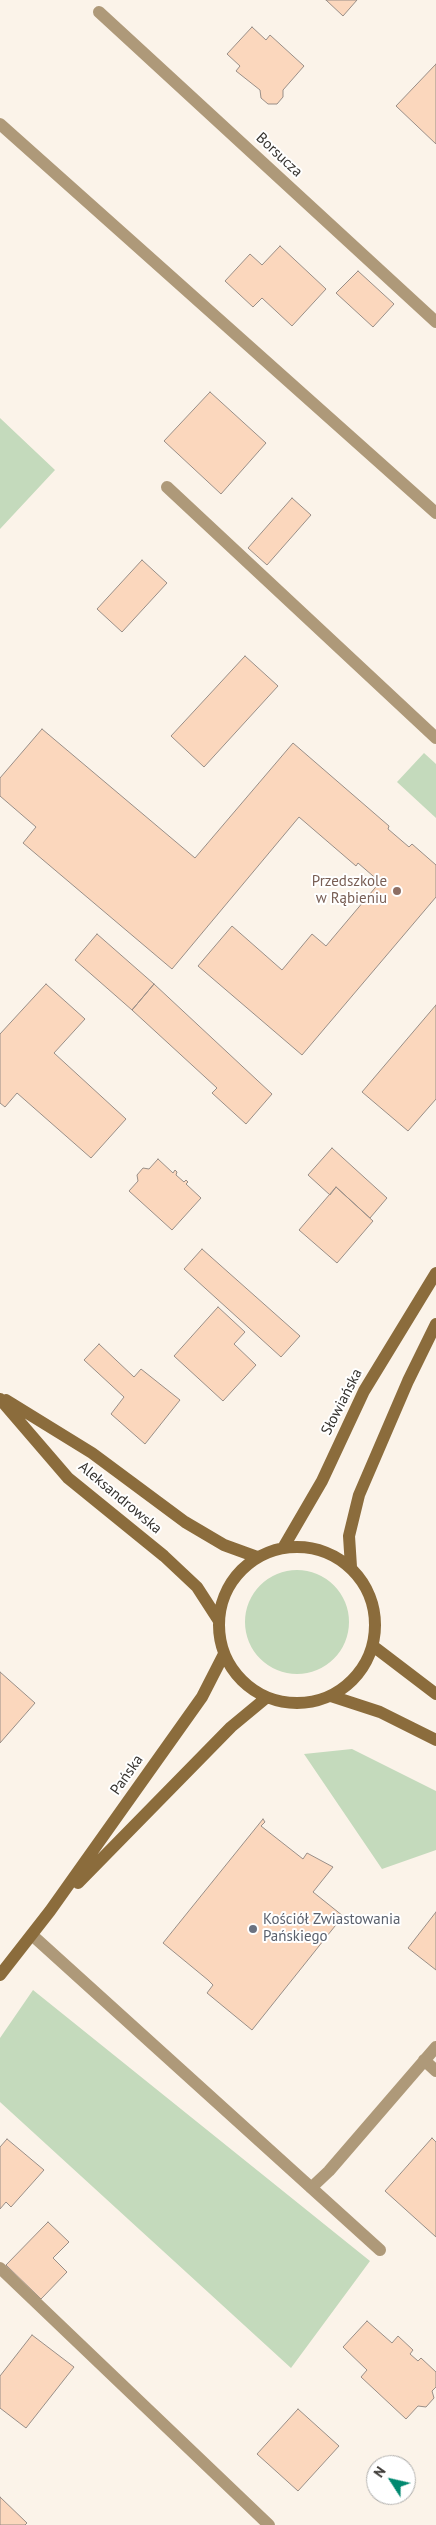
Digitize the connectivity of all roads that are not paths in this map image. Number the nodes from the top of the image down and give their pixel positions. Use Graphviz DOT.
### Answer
graph roads {
  1 [pos="100,12"];
  2 [pos="0,124"];
  3 [pos="436,322"];
  4 [pos="167,487"];
  5 [pos="436,513"];
  6 [pos="436,738"];
  7 [pos="436,1273"];
  8 [pos="436,1324"];
  9 [pos="0,1398"];
  10 [pos="283,1548"];
  11 [pos="257,1557"];
  12 [pos="351,1568"];
  13 [pos="218,1621"];
  14 [pos="373,1646"];
  15 [pos="224,1654"];
  16 [pos="436,1694"];
  17 [pos="330,1696"];
  18 [pos="266,1698"];
  19 [pos="436,1740"];
  20 [pos="50,1911"];
  21 [pos="32,1935"];
  22 [pos="0,1975"];
  23 [pos="436,2047"];
  24 [pos="424,2060"];
  25 [pos="436,2071"];
  26 [pos="311,2188"];
  27 [pos="380,2250"];
  28 [pos="0,2268"];
  29 [pos="269,2525"];
  1 -- 3 [label="street, Borsucza"];
  2 -- 5 [label="street"];
  4 -- 6 [label="street"];
  7 -- 10 [label="main road, Słowiańska"];
  8 -- 12 [label="main road"];
  9 -- 11 [label="main road, Aleksandrowska"];
  9 -- 13 [label="main road, Aleksandrowska"];
  10 -- 11 [label="main road"];
  10 -- 12 [label="main road"];
  11 -- 13 [label="main road"];
  12 -- 14 [label="main road"];
  13 -- 15 [label="main road"];
  14 -- 16 [label="main road"];
  14 -- 17 [label="main road"];
  15 -- 18 [label="main road"];
  15 -- 20 [label="main road, Pańska"];
  17 -- 18 [label="main road"];
  17 -- 19 [label="main road"];
  18 -- 20 [label="main road, Pańska"];
  20 -- 21 [label="main road, Pańska"];
  21 -- 22 [label="main road, Pańska"];
  21 -- 26 [label="street"];
  23 -- 24 [label="street"];
  24 -- 25 [label="street"];
  24 -- 26 [label="street"];
  26 -- 27 [label="street"];
  28 -- 29 [label="street"];
}
